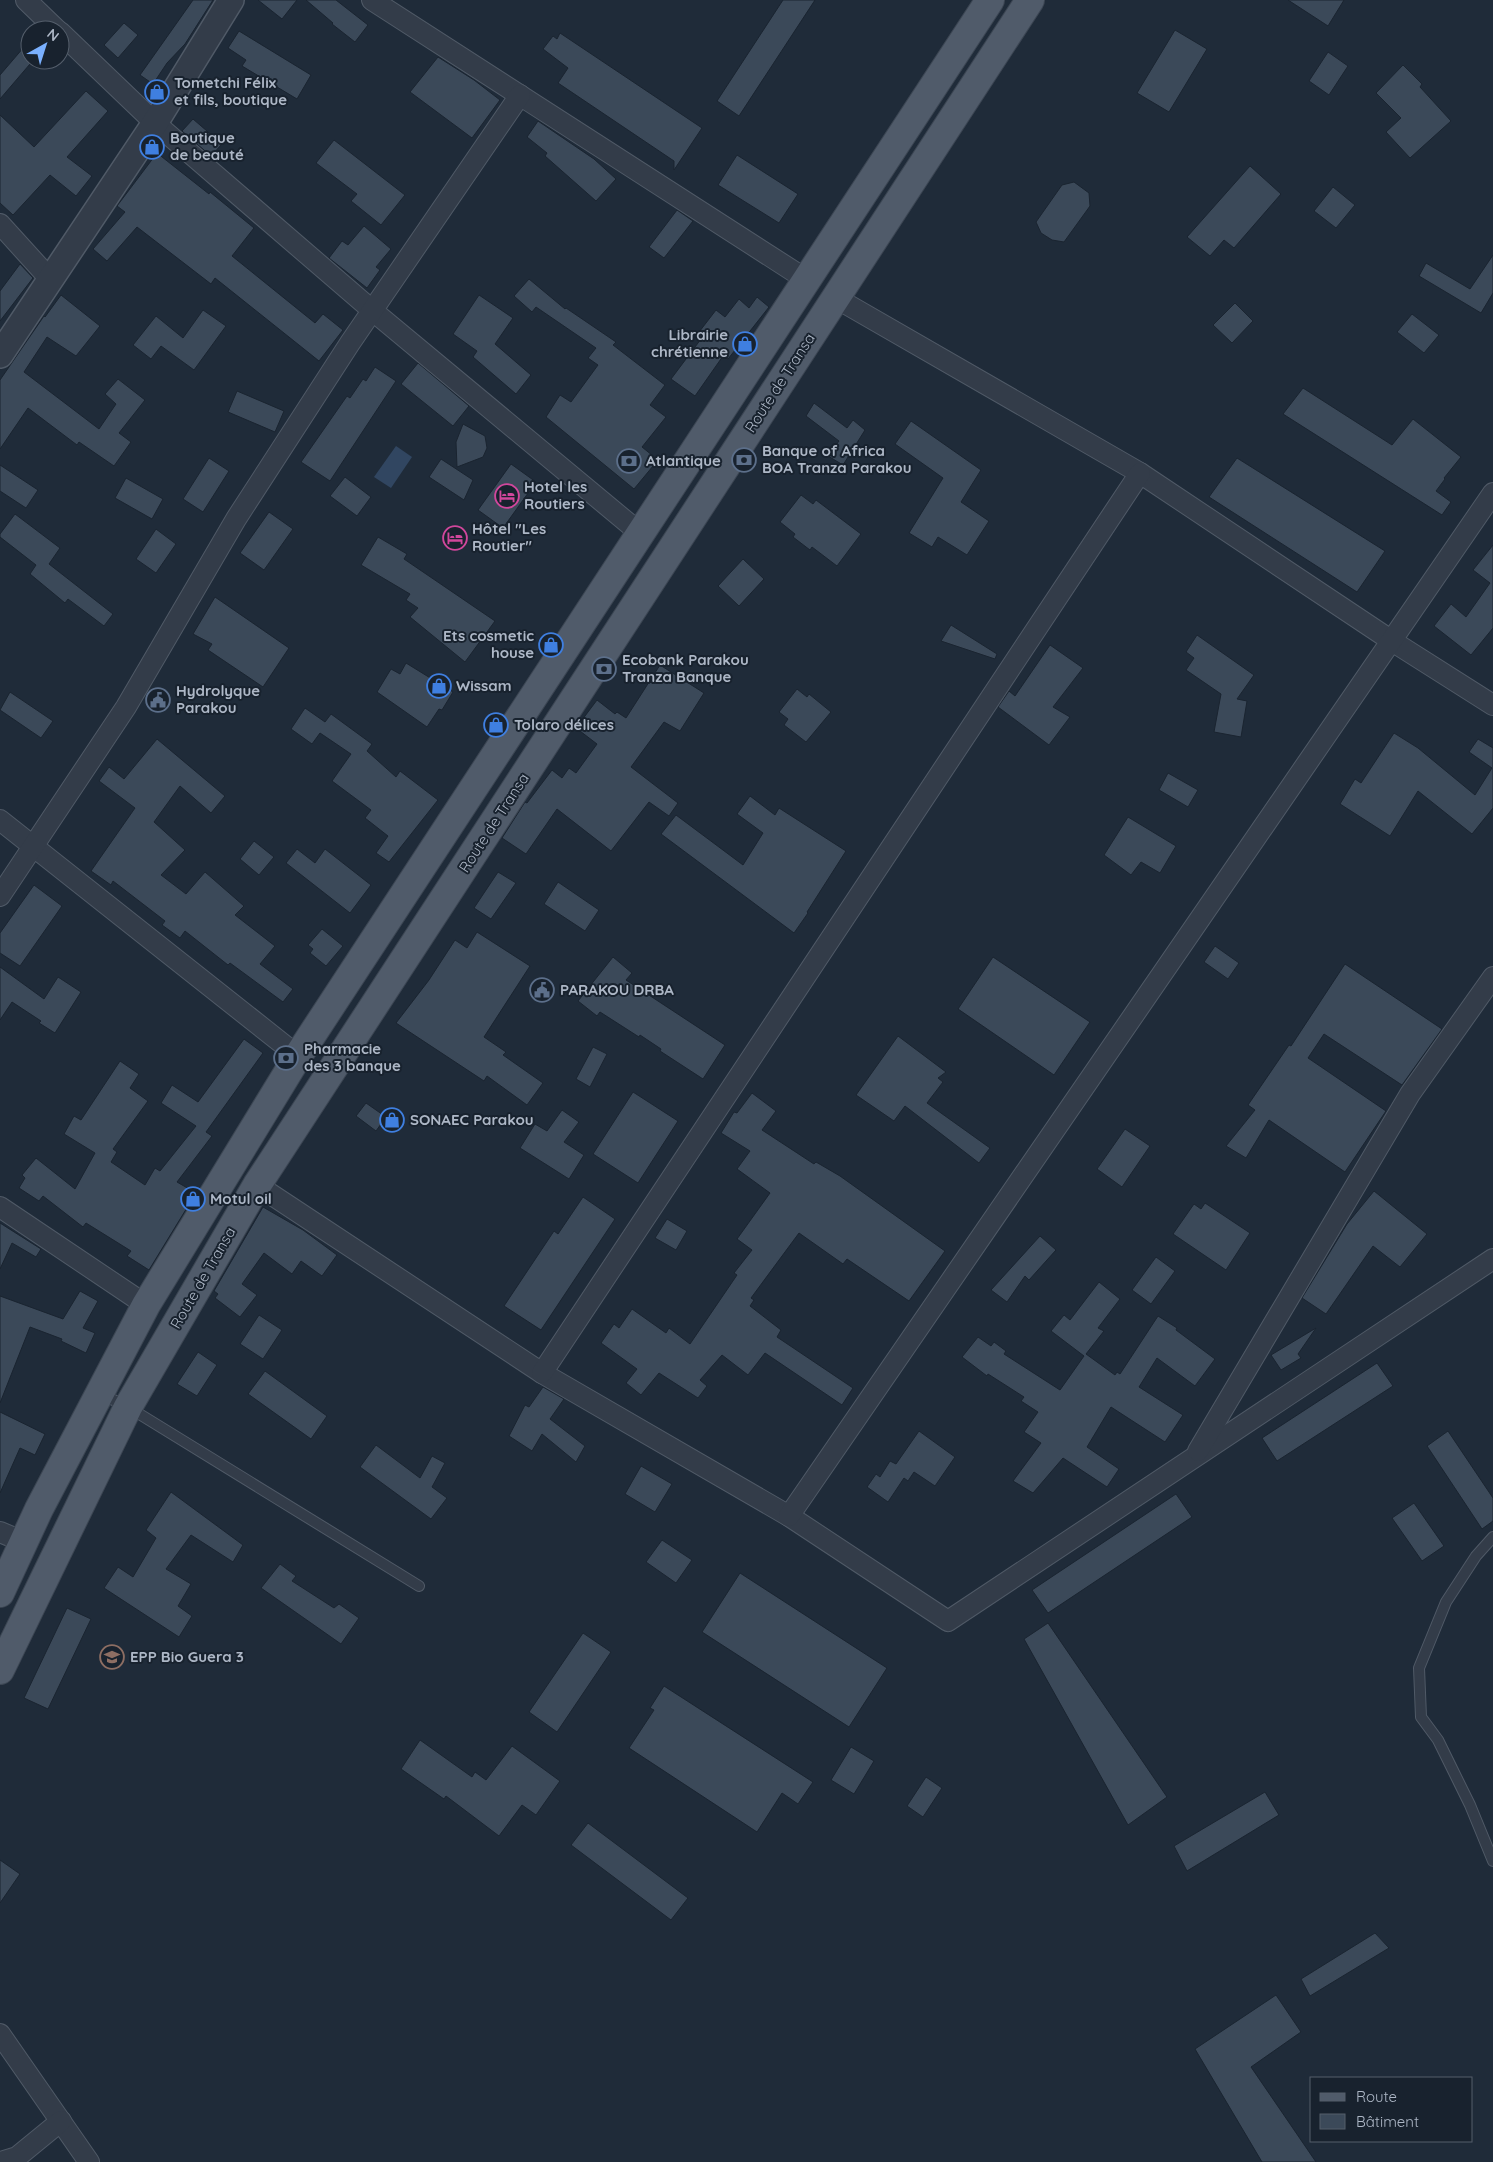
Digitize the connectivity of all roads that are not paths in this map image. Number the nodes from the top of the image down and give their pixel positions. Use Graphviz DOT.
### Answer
graph roads {
  1 [pos="26,0"];
  2 [pos="231,0"];
  3 [pos="372,0"];
  4 [pos="990,0"];
  5 [pos="1030,0"];
  6 [pos="47,20"];
  7 [pos="70,42"];
  8 [pos="520,95"];
  9 [pos="155,123"];
  10 [pos="856,204"];
  11 [pos="884,223"];
  12 [pos="0,224"];
  13 [pos="50,279"];
  14 [pos="807,280"];
  15 [pos="836,298"];
  16 [pos="372,311"];
  17 [pos="0,355"];
  18 [pos="1140,473"];
  19 [pos="1493,493"];
  20 [pos="640,533"];
  21 [pos="1392,641"];
  22 [pos="1493,705"];
  23 [pos="0,820"];
  24 [pos="35,845"];
  25 [pos="0,896"];
  26 [pos="1493,977"];
  27 [pos="298,1056"];
  28 [pos="258,1185"];
  29 [pos="0,1206"];
  30 [pos="1493,1259"];
  31 [pos="146,1305"];
  32 [pos="542,1373"];
  33 [pos="100,1394"];
  34 [pos="128,1407"];
  35 [pos="1196,1455"];
  36 [pos="790,1516"];
  37 [pos="12,1537"];
  38 [pos="1493,1537"];
  39 [pos="419,1586"];
  40 [pos="0,1593"];
  41 [pos="0,1670"];
  42 [pos="1493,1861"];
  43 [pos="0,2034"];
  44 [pos="61,2121"];
  45 [pos="1,2162"];
  46 [pos="89,2162"];
  1 -- 6 [label="street"];
  2 -- 9 [label="street"];
  3 -- 8 [label="street"];
  4 -- 10 [label="main road"];
  5 -- 11 [label="main road, Route de Transa"];
  7 -- 9 [label="street"];
  8 -- 14 [label="street"];
  8 -- 16 [label="street"];
  9 -- 13 [label="street"];
  9 -- 16 [label="street"];
  10 -- 11 [label="main road"];
  10 -- 14 [label="main road"];
  11 -- 15 [label="main road, Route de Transa"];
  12 -- 13 [label="street"];
  13 -- 17 [label="street"];
  14 -- 20 [label="main road"];
  15 -- 18 [label="street"];
  15 -- 28 [label="main road, Route de Transa"];
  16 -- 20 [label="street"];
  16 -- 24 [label="street"];
  18 -- 21 [label="street"];
  18 -- 32 [label="street"];
  19 -- 21 [label="street"];
  20 -- 27 [label="main road"];
  21 -- 22 [label="street"];
  21 -- 36 [label="street"];
  23 -- 24 [label="street"];
  24 -- 25 [label="street"];
  24 -- 27 [label="street"];
  26 -- 35 [label="street"];
  27 -- 31 [label="main road"];
  28 -- 32 [label="street"];
  28 -- 34 [label="main road, Route de Transa"];
  29 -- 31 [label="street"];
  30 -- 35 [label="street"];
  31 -- 33 [label="main road"];
  32 -- 36 [label="street"];
  33 -- 34 [label="lane"];
  33 -- 37 [label="main road"];
  34 -- 39 [label="lane"];
  34 -- 41 [label="main road, Route de Transa"];
  35 -- 36 [label="street"];
  37 -- 40 [label="main road"];
  38 -- 42 [label="lane"];
  43 -- 44 [label="street"];
  44 -- 45 [label="street"];
  44 -- 46 [label="street"];
}
